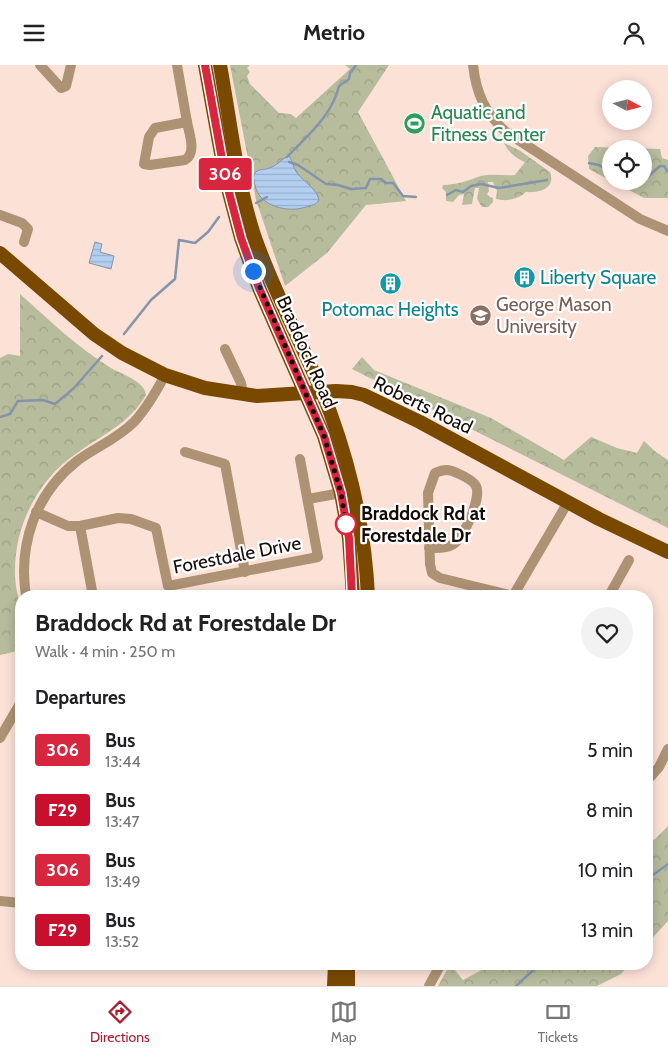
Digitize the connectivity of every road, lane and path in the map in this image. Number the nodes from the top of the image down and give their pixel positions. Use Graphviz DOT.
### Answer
graph roads {
  1 [pos="40,65"];
  2 [pos="71,65"];
  3 [pos="177,65"];
  4 [pos="205,65"];
  5 [pos="220,65"];
  6 [pos="473,65"];
  7 [pos="187,122"];
  8 [pos="0,215"];
  9 [pos="668,231"];
  10 [pos="24,242"];
  11 [pos="0,253"];
  12 [pos="225,349"];
  13 [pos="164,375"];
  14 [pos="322,393"];
  15 [pos="243,394"];
  16 [pos="305,394"];
  17 [pos="184,452"];
  18 [pos="300,459"];
  19 [pos="341,493"];
  20 [pos="308,499"];
  21 [pos="568,502"];
  22 [pos="36,512"];
  23 [pos="80,526"];
  24 [pos="429,548"];
  25 [pos="668,552"];
  26 [pos="629,560"];
  27 [pos="245,571"];
  28 [pos="26,590"];
  29 [pos="92,590"];
  30 [pos="352,590"];
  31 [pos="367,590"];
  32 [pos="488,590"];
  33 [pos="516,590"];
  34 [pos="612,590"];
  35 [pos="15,712"];
  36 [pos="0,738"];
  37 [pos="668,749"];
  38 [pos="653,774"];
  39 [pos="0,901"];
  40 [pos="15,902"];
  41 [pos="335,970"];
  42 [pos="348,970"];
  43 [pos="438,970"];
  44 [pos="334,986"];
  45 [pos="348,986"];
  46 [pos="429,986"];
  1 -- 2 [label="street"];
  3 -- 7 [label="street"];
  4 -- 16 [label="main road, Braddock Road"];
  5 -- 14 [label="main road, Braddock Road"];
  6 -- 9 [label="street"];
  7 -- 7 [label="street"];
  8 -- 10 [label="street"];
  11 -- 13 [label="main road, Roberts Road"];
  12 -- 15 [label="street"];
  13 -- 15 [label="main road, Roberts Road"];
  13 -- 22 [label="street"];
  14 -- 16 [label="main road, Roberts Road"];
  14 -- 21 [label="main road, Roberts Road"];
  14 -- 31 [label="main road, Braddock Road"];
  15 -- 16 [label="main road, Roberts Road"];
  16 -- 19 [label="main road, Braddock Road"];
  17 -- 27 [label="street"];
  18 -- 20 [label="street"];
  19 -- 20 [label="street"];
  19 -- 30 [label="main road, Braddock Road"];
  20 -- 27 [label="street, Forestdale Drive"];
  21 -- 25 [label="main road, Roberts Road"];
  21 -- 33 [label="street"];
  22 -- 23 [label="street, Forestdale Drive"];
  22 -- 28 [label="street"];
  23 -- 27 [label="street, Forestdale Drive"];
  23 -- 29 [label="street"];
  24 -- 24 [label="street"];
  24 -- 32 [label="street"];
  26 -- 34 [label="street"];
  35 -- 36 [label="street"];
  37 -- 38 [label="street"];
  39 -- 40 [label="street"];
  41 -- 44 [label="main road"];
  42 -- 45 [label="main road"];
  43 -- 46 [label="street"];
}
